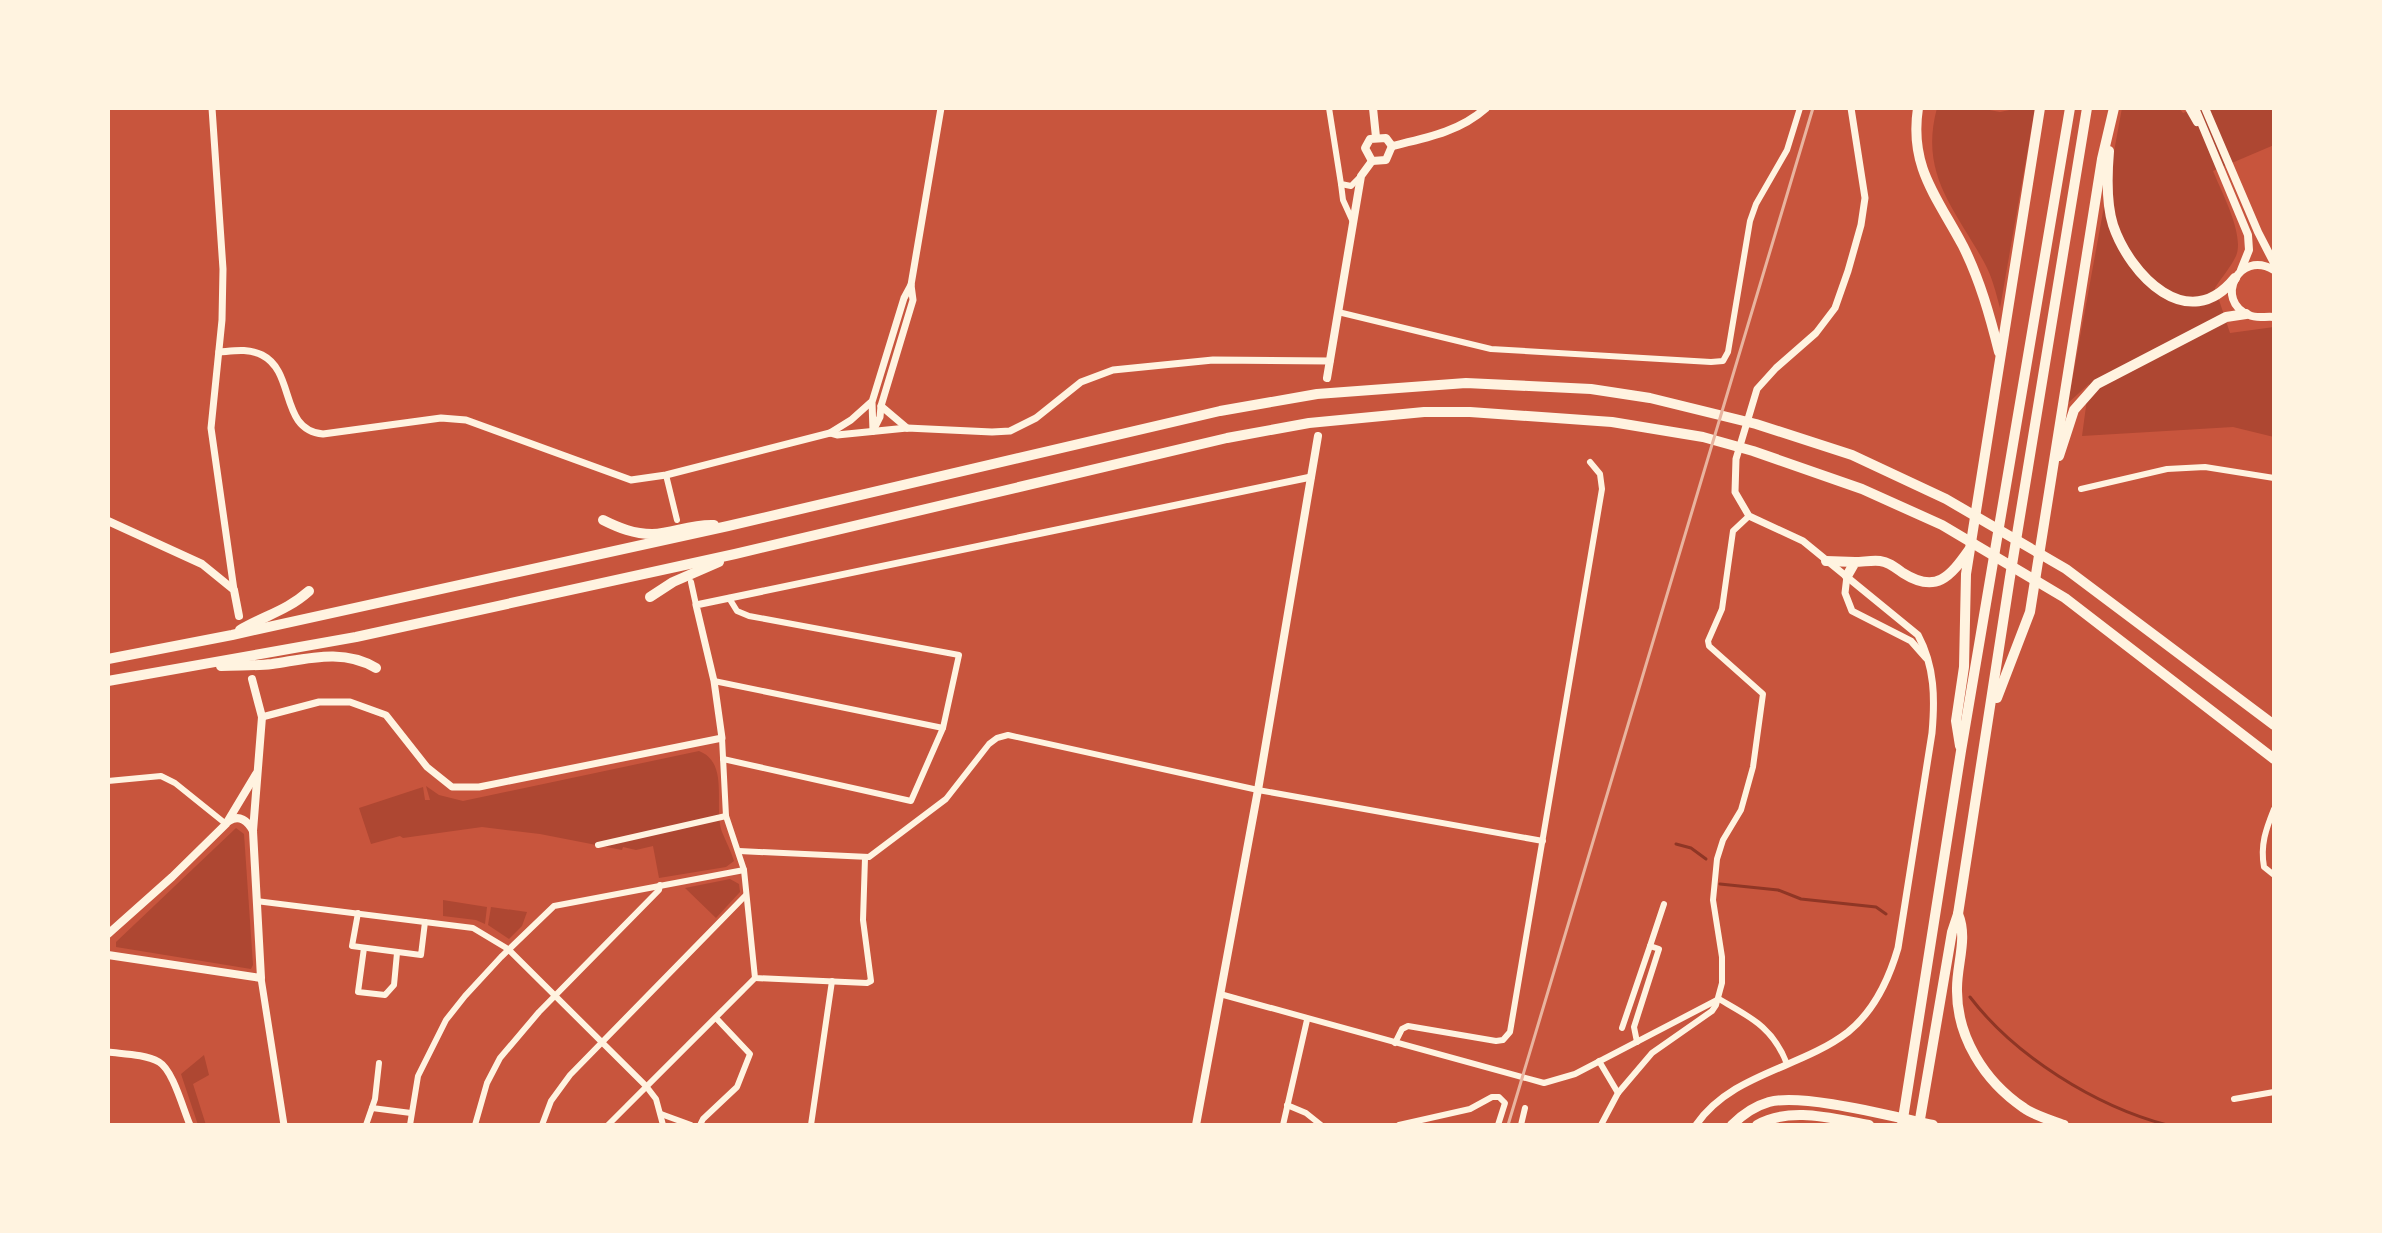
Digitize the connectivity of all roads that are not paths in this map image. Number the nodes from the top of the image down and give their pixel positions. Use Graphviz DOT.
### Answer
graph roads {
  1 [pos="212,108"];
  2 [pos="941,108"];
  3 [pos="1329,108"];
  4 [pos="1373,108"];
  5 [pos="1486,108"];
  6 [pos="1800,108"];
  7 [pos="1851,108"];
  8 [pos="1918,108"];
  9 [pos="2040,108"];
  10 [pos="2070,108"];
  11 [pos="2087,108"];
  12 [pos="2189,108"];
  13 [pos="2195,108"];
  14 [pos="2205,108"];
  15 [pos="2113,110"];
  16 [pos="2204,132"];
  17 [pos="1376,137"];
  18 [pos="1392,146"];
  19 [pos="1372,161"];
  20 [pos="1361,176"];
  21 [pos="1341,184"];
  22 [pos="1353,222"];
  23 [pos="2274,263"];
  24 [pos="2274,270"];
  25 [pos="2238,274"];
  26 [pos="911,285"];
  27 [pos="1338,312"];
  28 [pos="2246,314"];
  29 [pos="2271,315"];
  30 [pos="893,334"];
  31 [pos="902,338"];
  32 [pos="219,352"];
  33 [pos="2000,357"];
  34 [pos="1330,361"];
  35 [pos="1327,378"];
  36 [pos="872,402"];
  37 [pos="881,406"];
  38 [pos="907,428"];
  39 [pos="873,431"];
  40 [pos="830,433"];
  41 [pos="1318,436"];
  42 [pos="1590,462"];
  43 [pos="2054,473"];
  44 [pos="666,475"];
  45 [pos="1311,477"];
  46 [pos="2274,478"];
  47 [pos="2081,489"];
  48 [pos="1749,516"];
  49 [pos="603,520"];
  50 [pos="677,520"];
  51 [pos="108,521"];
  52 [pos="728,526"];
  53 [pos="1970,548"];
  54 [pos="735,554"];
  55 [pos="1826,561"];
  56 [pos="1855,562"];
  57 [pos="1847,576"];
  58 [pos="691,582"];
  59 [pos="234,590"];
  60 [pos="309,591"];
  61 [pos="1845,593"];
  62 [pos="650,597"];
  63 [pos="729,598"];
  64 [pos="696,605"];
  65 [pos="239,616"];
  66 [pos="232,635"];
  67 [pos="108,659"];
  68 [pos="1929,665"];
  69 [pos="179,668"];
  70 [pos="376,668"];
  71 [pos="252,679"];
  72 [pos="108,681"];
  73 [pos="714,681"];
  74 [pos="1990,715"];
  75 [pos="262,717"];
  76 [pos="2274,725"];
  77 [pos="943,728"];
  78 [pos="722,738"];
  79 [pos="1961,751"];
  80 [pos="723,759"];
  81 [pos="2274,759"];
  82 [pos="257,774"];
  83 [pos="108,781"];
  84 [pos="1258,790"];
  85 [pos="2274,809"];
  86 [pos="726,816"];
  87 [pos="226,824"];
  88 [pos="253,831"];
  89 [pos="1543,841"];
  90 [pos="598,845"];
  91 [pos="739,851"];
  92 [pos="865,858"];
  93 [pos="744,870"];
  94 [pos="2274,875"];
  95 [pos="660,885"];
  96 [pos="746,895"];
  97 [pos="256,901"];
  98 [pos="1664,904"];
  99 [pos="358,913"];
  100 [pos="1958,914"];
  101 [pos="425,922"];
  102 [pos="108,934"];
  103 [pos="1650,946"];
  104 [pos="364,948"];
  105 [pos="508,949"];
  106 [pos="397,953"];
  107 [pos="108,955"];
  108 [pos="261,978"];
  109 [pos="755,978"];
  110 [pos="832,981"];
  111 [pos="1220,994"];
  112 [pos="1634,994"];
  113 [pos="555,996"];
  114 [pos="1644,998"];
  115 [pos="1719,999"];
  116 [pos="716,1018"];
  117 [pos="1307,1020"];
  118 [pos="1622,1028"];
  119 [pos="601,1041"];
  120 [pos="1637,1042"];
  121 [pos="1395,1043"];
  122 [pos="108,1052"];
  123 [pos="1599,1061"];
  124 [pos="379,1063"];
  125 [pos="1787,1064"];
  126 [pos="646,1086"];
  127 [pos="2274,1092"];
  128 [pos="1618,1093"];
  129 [pos="2234,1099"];
  130 [pos="1287,1105"];
  131 [pos="372,1108"];
  132 [pos="1525,1108"];
  133 [pos="411,1113"];
  134 [pos="660,1114"];
  135 [pos="190,1125"];
  136 [pos="284,1125"];
  137 [pos="366,1125"];
  138 [pos="410,1125"];
  139 [pos="475,1125"];
  140 [pos="542,1125"];
  141 [pos="608,1125"];
  142 [pos="663,1125"];
  143 [pos="691,1125"];
  144 [pos="700,1125"];
  145 [pos="811,1125"];
  146 [pos="1196,1125"];
  147 [pos="1283,1125"];
  148 [pos="1321,1125"];
  149 [pos="1399,1125"];
  150 [pos="1498,1125"];
  151 [pos="1521,1125"];
  152 [pos="1601,1125"];
  153 [pos="1696,1125"];
  154 [pos="1732,1125"];
  155 [pos="1757,1125"];
  156 [pos="1869,1125"];
  157 [pos="1902,1125"];
  158 [pos="1919,1125"];
  159 [pos="1933,1125"];
  160 [pos="2064,1125"];
  1 -- 32 [label="street"];
  2 -- 26 [label="street"];
  3 -- 21 [label="street"];
  4 -- 17 [label="main road"];
  5 -- 18 [label="main road"];
  6 -- 27 [label="street"];
  7 -- 48 [label="street"];
  8 -- 33 [label="highway"];
  9 -- 33 [label="highway"];
  10 -- 79 [label="highway"];
  11 -- 74 [label="highway"];
  12 -- 16 [label="main road"];
  13 -- 16 [label="main road"];
  14 -- 23 [label="main road"];
  15 -- 25 [label="highway"];
  15 -- 43 [label="highway"];
  16 -- 25 [label="main road"];
  17 -- 18 [label="main road"];
  17 -- 19 [label="main road"];
  18 -- 19 [label="main road"];
  19 -- 20 [label="main road"];
  20 -- 21 [label="street"];
  20 -- 22 [label="main road"];
  21 -- 22 [label="street"];
  22 -- 27 [label="main road"];
  24 -- 25 [label="main road"];
  25 -- 28 [label="main road"];
  26 -- 30 [label="street"];
  26 -- 31 [label="street"];
  27 -- 34 [label="main road"];
  28 -- 29 [label="main road"];
  28 -- 43 [label="highway"];
  30 -- 31 [label="street"];
  30 -- 36 [label="street"];
  31 -- 37 [label="street"];
  32 -- 44 [label="street"];
  32 -- 59 [label="street"];
  33 -- 53 [label="highway"];
  34 -- 35 [label="main road"];
  34 -- 38 [label="street"];
  36 -- 39 [label="street"];
  36 -- 40 [label="street"];
  37 -- 38 [label="street"];
  37 -- 39 [label="street"];
  38 -- 39 [label="street"];
  39 -- 40 [label="street"];
  40 -- 44 [label="street"];
  41 -- 45 [label="main road"];
  42 -- 89 [label="street"];
  43 -- 74 [label="highway"];
  44 -- 50 [label="street"];
  45 -- 63 [label="street"];
  45 -- 84 [label="main road"];
  46 -- 47 [label="street"];
  48 -- 55 [label="street"];
  48 -- 115 [label="street"];
  49 -- 52 [label="highway"];
  51 -- 59 [label="main road"];
  52 -- 66 [label="highway"];
  52 -- 76 [label="highway"];
  53 -- 56 [label="highway"];
  53 -- 79 [label="highway"];
  54 -- 62 [label="highway"];
  54 -- 69 [label="highway"];
  54 -- 81 [label="highway"];
  55 -- 56 [label="highway"];
  55 -- 57 [label="street"];
  55 -- 61 [label="street"];
  56 -- 57 [label="highway"];
  57 -- 61 [label="street"];
  57 -- 68 [label="street"];
  58 -- 64 [label="street"];
  59 -- 65 [label="main road"];
  60 -- 66 [label="highway"];
  61 -- 68 [label="street"];
  63 -- 64 [label="street"];
  63 -- 77 [label="street"];
  64 -- 73 [label="street"];
  66 -- 67 [label="highway"];
  68 -- 125 [label="street"];
  69 -- 70 [label="highway"];
  69 -- 72 [label="highway"];
  71 -- 75 [label="main road"];
  73 -- 77 [label="street"];
  73 -- 78 [label="street"];
  74 -- 100 [label="highway"];
  75 -- 78 [label="street"];
  75 -- 82 [label="main road"];
  77 -- 80 [label="street"];
  78 -- 80 [label="street"];
  79 -- 157 [label="highway"];
  80 -- 86 [label="street"];
  82 -- 87 [label="main road"];
  82 -- 88 [label="main road"];
  83 -- 87 [label="street"];
  84 -- 89 [label="street"];
  84 -- 92 [label="street"];
  84 -- 111 [label="main road"];
  85 -- 94 [label="street"];
  86 -- 90 [label="street"];
  86 -- 91 [label="street"];
  87 -- 88 [label="main road"];
  87 -- 102 [label="main road"];
  88 -- 97 [label="main road"];
  89 -- 121 [label="street"];
  91 -- 92 [label="street"];
  91 -- 93 [label="street"];
  92 -- 110 [label="street"];
  93 -- 95 [label="street"];
  93 -- 96 [label="street"];
  95 -- 105 [label="street"];
  95 -- 113 [label="street"];
  96 -- 109 [label="street"];
  96 -- 119 [label="street"];
  97 -- 99 [label="street"];
  97 -- 108 [label="main road"];
  98 -- 103 [label="street"];
  99 -- 101 [label="street"];
  99 -- 104 [label="street"];
  100 -- 158 [label="highway"];
  100 -- 160 [label="highway"];
  101 -- 105 [label="street"];
  101 -- 106 [label="street"];
  103 -- 112 [label="street"];
  103 -- 114 [label="street"];
  104 -- 106 [label="street"];
  104 -- 106 [label="street"];
  105 -- 113 [label="street"];
  105 -- 133 [label="street"];
  107 -- 108 [label="main road"];
  108 -- 136 [label="street"];
  109 -- 110 [label="street"];
  109 -- 116 [label="street"];
  110 -- 145 [label="street"];
  111 -- 117 [label="street"];
  111 -- 146 [label="main road"];
  112 -- 114 [label="street"];
  112 -- 118 [label="street"];
  113 -- 119 [label="street"];
  113 -- 139 [label="street"];
  114 -- 120 [label="street"];
  115 -- 120 [label="street"];
  115 -- 125 [label="street"];
  115 -- 128 [label="street"];
  116 -- 126 [label="street"];
  116 -- 144 [label="street"];
  117 -- 121 [label="street"];
  117 -- 130 [label="street"];
  119 -- 126 [label="street"];
  119 -- 140 [label="street"];
  120 -- 123 [label="street"];
  121 -- 123 [label="street"];
  122 -- 135 [label="street"];
  123 -- 128 [label="street"];
  124 -- 131 [label="street"];
  125 -- 153 [label="street"];
  126 -- 134 [label="street"];
  126 -- 141 [label="street"];
  127 -- 129 [label="street"];
  128 -- 152 [label="street"];
  130 -- 147 [label="street"];
  130 -- 148 [label="street"];
  131 -- 133 [label="street"];
  131 -- 137 [label="street"];
  132 -- 151 [label="street"];
  133 -- 138 [label="street"];
  134 -- 142 [label="street"];
  134 -- 143 [label="street"];
  149 -- 150 [label="street"];
  154 -- 159 [label="highway"];
  155 -- 156 [label="highway"];
}
